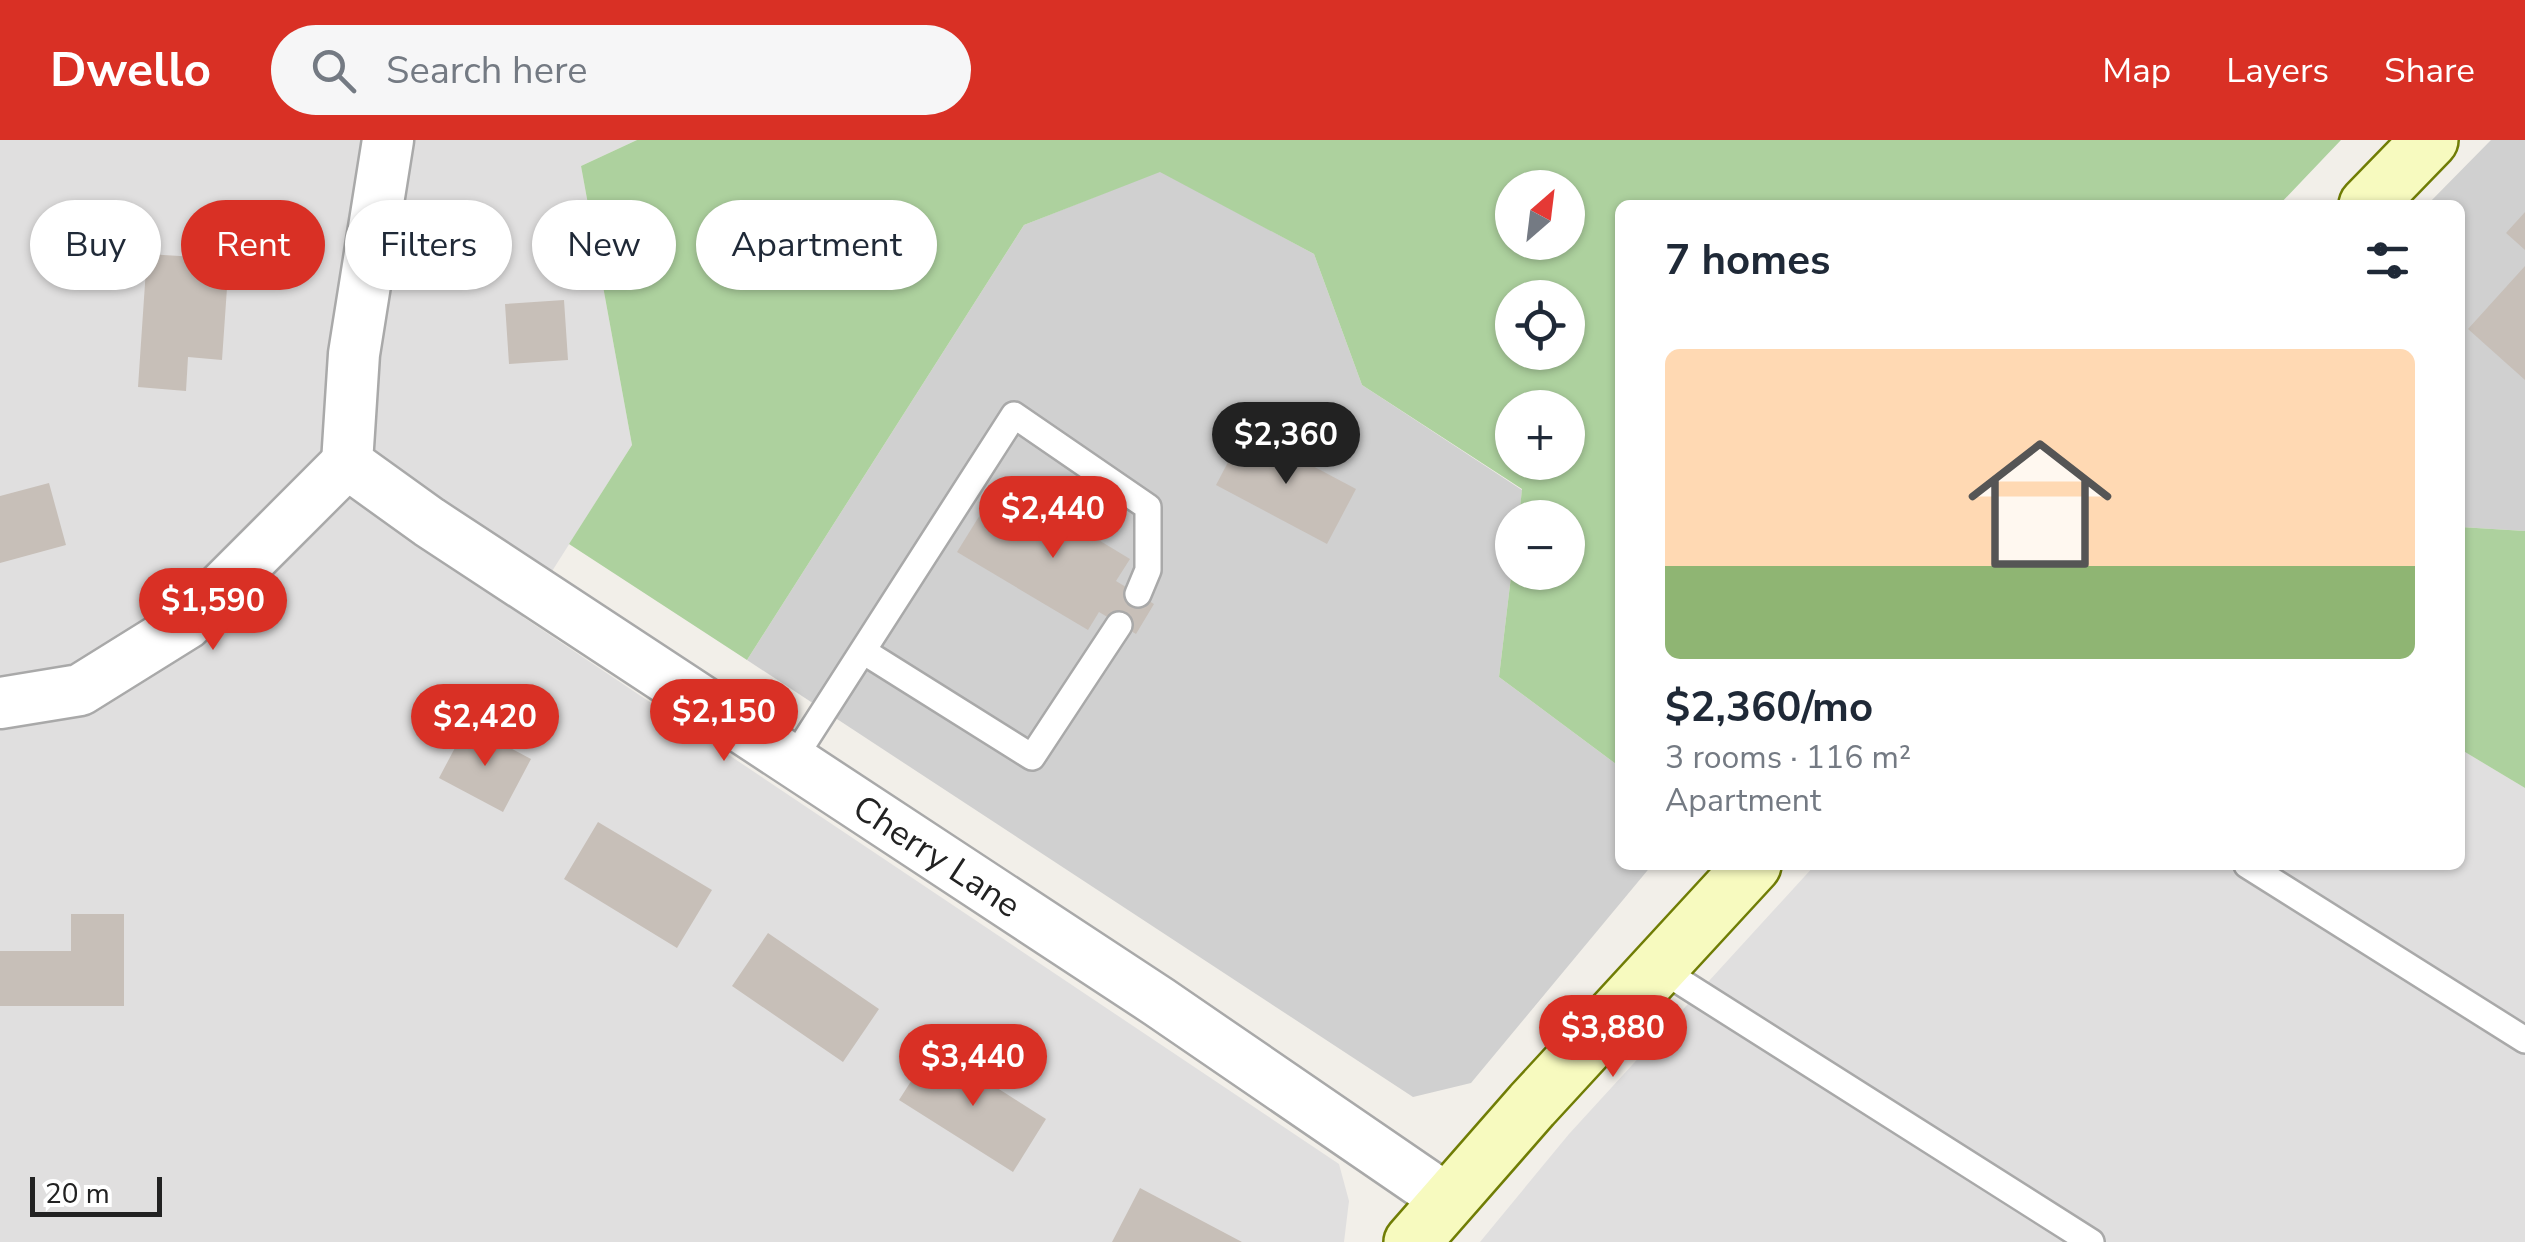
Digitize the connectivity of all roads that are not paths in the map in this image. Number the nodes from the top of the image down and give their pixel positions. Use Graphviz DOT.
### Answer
graph roads {
  1 [pos="388,140"];
  2 [pos="2430,140"];
  3 [pos="2372,200"];
  4 [pos="347,463"];
  5 [pos="1138,594"];
  6 [pos="1119,624"];
  7 [pos="863,651"];
  8 [pos="0,702"];
  9 [pos="792,761"];
  10 [pos="1749,870"];
  11 [pos="2255,870"];
  12 [pos="1659,968"];
  13 [pos="2525,1040"];
  14 [pos="1448,1200"];
  15 [pos="1412,1242"];
  16 [pos="2091,1242"];
  1 -- 4 [label="street"];
  2 -- 3 [label="main road"];
  4 -- 8 [label="street"];
  4 -- 9 [label="street, Cherry Lane"];
  5 -- 7 [label="lane"];
  6 -- 7 [label="lane"];
  7 -- 9 [label="lane"];
  9 -- 14 [label="street, Cherry Lane"];
  10 -- 12 [label="main road"];
  11 -- 13 [label="lane"];
  12 -- 14 [label="main road"];
  12 -- 16 [label="lane"];
  14 -- 15 [label="main road"];
}
